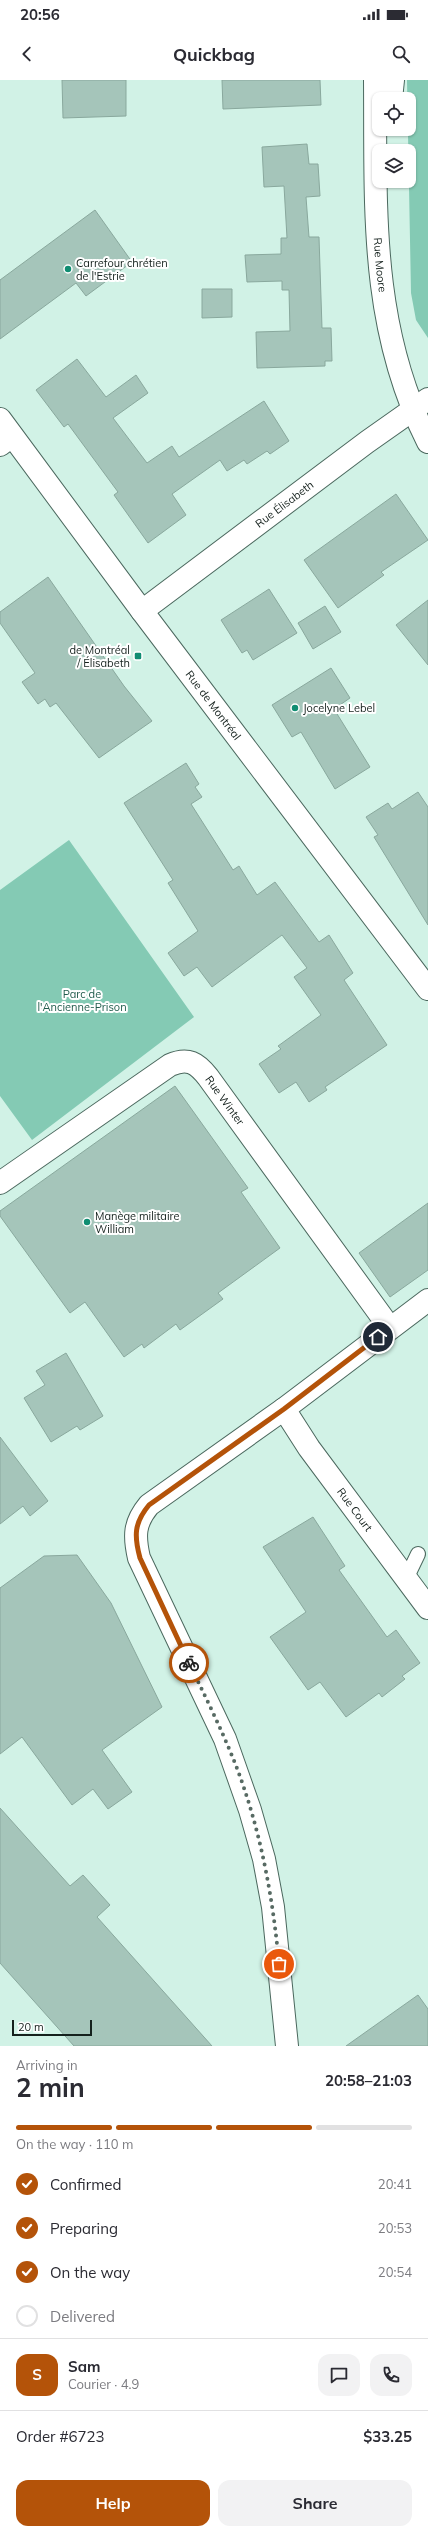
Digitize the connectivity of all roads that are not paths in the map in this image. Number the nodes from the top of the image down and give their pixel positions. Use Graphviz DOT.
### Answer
graph roads {
  1 [pos="375,80"];
  2 [pos="393,80"];
  3 [pos="376,92"];
  4 [pos="392,92"];
  5 [pos="378,136"];
  6 [pos="420,404"];
  7 [pos="4,433"];
  8 [pos="428,442"];
  9 [pos="142,611"];
  10 [pos="428,989"];
  11 [pos="0,1183"];
  12 [pos="428,1300"];
  13 [pos="390,1328"];
  14 [pos="284,1409"];
  15 [pos="418,1554"];
  16 [pos="406,1579"];
  17 [pos="428,1608"];
  18 [pos="287,2046"];
  1 -- 3 [label="street, Rue Moore"];
  2 -- 4 [label="street"];
  5 -- 6 [label="street, Rue Moore"];
  6 -- 8 [label="street, Rue Moore"];
  6 -- 9 [label="street, Rue Élisabeth"];
  7 -- 9 [label="street, Rue de Montréal"];
  9 -- 10 [label="street, Rue de Montréal"];
  11 -- 13 [label="street, Rue Winter"];
  12 -- 13 [label="street"];
  13 -- 14 [label="street"];
  14 -- 16 [label="street, Rue Court"];
  14 -- 18 [label="street"];
  15 -- 16 [label="lane"];
  16 -- 17 [label="street, Rue Court"];
}
